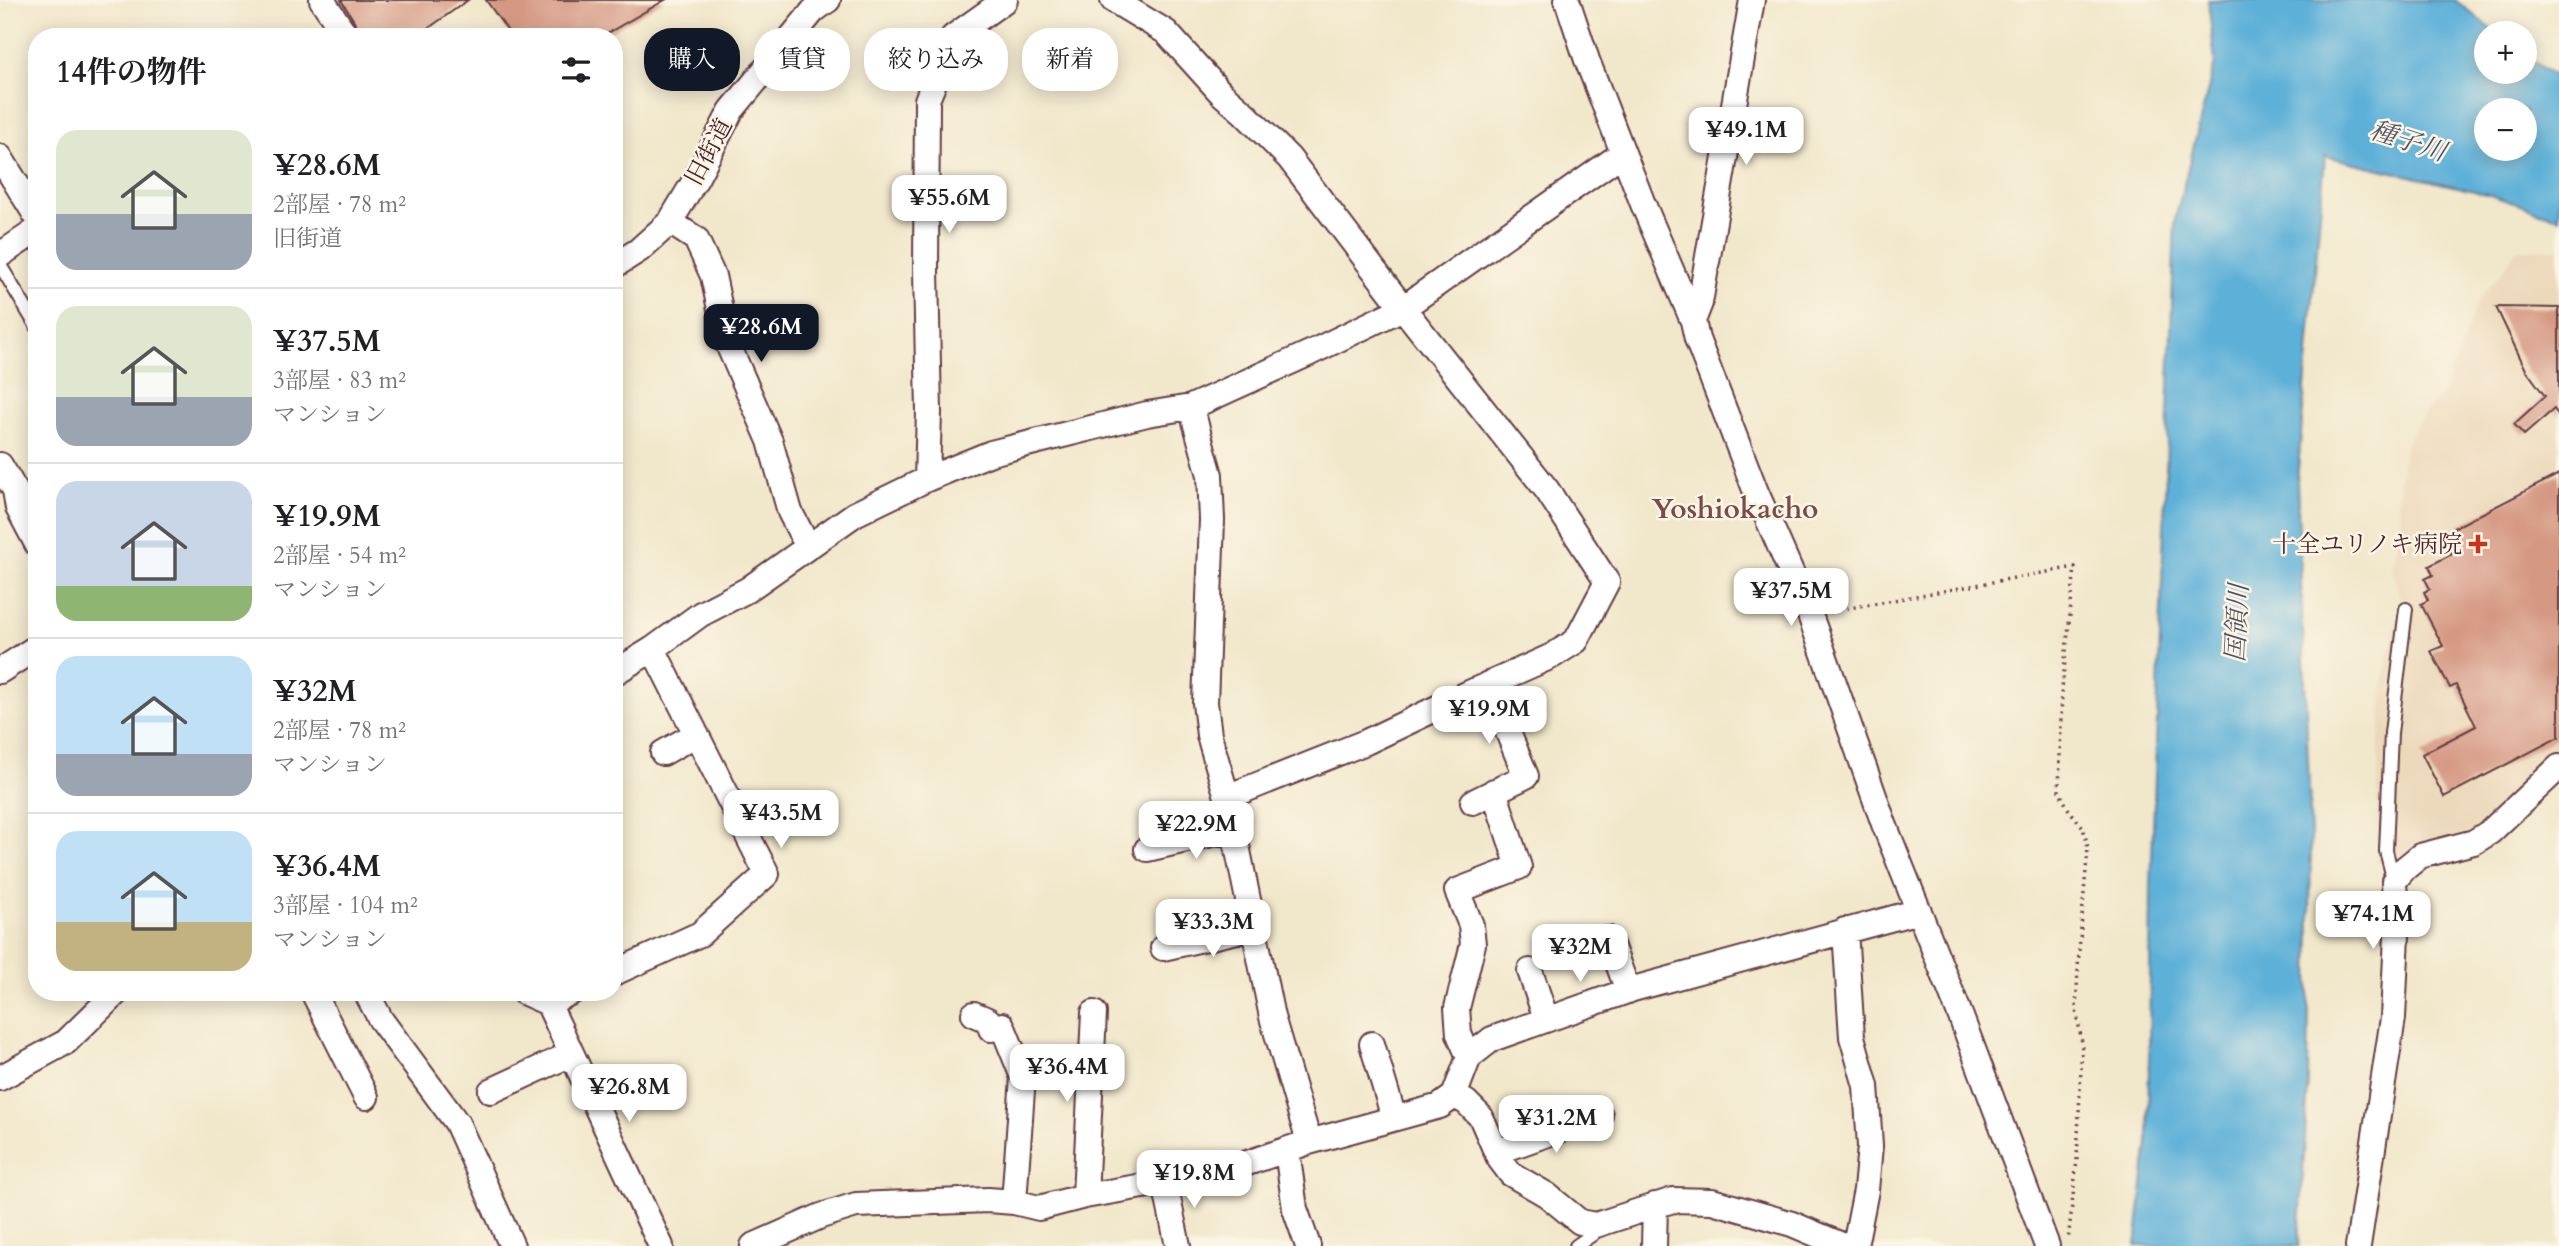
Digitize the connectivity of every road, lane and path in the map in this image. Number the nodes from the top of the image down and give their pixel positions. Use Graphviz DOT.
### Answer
graph roads {
  1 [pos="322,0"];
  2 [pos="828,0"];
  3 [pos="1005,0"];
  4 [pos="1113,0"];
  5 [pos="1567,0"];
  6 [pos="1752,0"];
  7 [pos="341,28"];
  8 [pos="1623,153"];
  9 [pos="0,157"];
  10 [pos="28,202"];
  11 [pos="670,222"];
  12 [pos="28,236"];
  13 [pos="0,255"];
  14 [pos="623,260"];
  15 [pos="0,265"];
  16 [pos="1403,308"];
  17 [pos="28,312"];
  18 [pos="1693,321"];
  19 [pos="1191,407"];
  20 [pos="0,465"];
  21 [pos="927,480"];
  22 [pos="28,512"];
  23 [pos="808,547"];
  24 [pos="2406,609"];
  25 [pos="1810,615"];
  26 [pos="653,649"];
  27 [pos="28,653"];
  28 [pos="623,668"];
  29 [pos="0,671"];
  30 [pos="1488,684"];
  31 [pos="696,734"];
  32 [pos="663,752"];
  33 [pos="2559,767"];
  34 [pos="1227,797"];
  35 [pos="1234,829"];
  36 [pos="1147,849"];
  37 [pos="2395,881"];
  38 [pos="1919,911"];
  39 [pos="1254,927"];
  40 [pos="1845,930"];
  41 [pos="1609,939"];
  42 [pos="1163,948"];
  43 [pos="623,969"];
  44 [pos="1530,971"];
  45 [pos="1628,991"];
  46 [pos="108,1001"];
  47 [pos="318,1001"];
  48 [pos="371,1001"];
  49 [pos="543,1001"];
  50 [pos="552,1001"];
  51 [pos="548,1003"];
  52 [pos="1094,1013"];
  53 [pos="974,1014"];
  54 [pos="1546,1019"];
  55 [pos="1372,1044"];
  56 [pos="571,1054"];
  57 [pos="1469,1057"];
  58 [pos="0,1078"];
  59 [pos="491,1091"];
  60 [pos="1454,1096"];
  61 [pos="366,1097"];
  62 [pos="1600,1115"];
  63 [pos="1394,1118"];
  64 [pos="1298,1146"];
  65 [pos="1497,1152"];
  66 [pos="1165,1184"];
  67 [pos="1085,1196"];
  68 [pos="1014,1202"];
  69 [pos="1655,1205"];
  70 [pos="1596,1225"];
  71 [pos="512,1246"];
  72 [pos="661,1246"];
  73 [pos="753,1246"];
  74 [pos="1178,1246"];
  75 [pos="1308,1246"];
  76 [pos="1576,1246"];
  77 [pos="1654,1246"];
  78 [pos="1844,1246"];
  79 [pos="1855,1246"];
  80 [pos="2047,1246"];
  81 [pos="2066,1246"];
  82 [pos="2358,1246"];
  1 -- 7 [label="street"];
  2 -- 11 [label="street, 旧街道"];
  3 -- 21 [label="street"];
  4 -- 16 [label="street"];
  5 -- 8 [label="street"];
  6 -- 18 [label="street"];
  8 -- 16 [label="street"];
  8 -- 18 [label="street"];
  9 -- 10 [label="street"];
  11 -- 14 [label="street, 旧街道"];
  11 -- 23 [label="street"];
  12 -- 13 [label="street"];
  15 -- 17 [label="lane"];
  16 -- 19 [label="street"];
  16 -- 30 [label="street"];
  18 -- 25 [label="street"];
  19 -- 21 [label="street"];
  19 -- 34 [label="street"];
  20 -- 22 [label="street"];
  21 -- 23 [label="street"];
  23 -- 26 [label="street"];
  24 -- 37 [label="lane"];
  25 -- 38 [label="street"];
  25 -- 81 [label="path"];
  26 -- 28 [label="street"];
  26 -- 31 [label="street"];
  27 -- 29 [label="street"];
  30 -- 34 [label="street"];
  30 -- 57 [label="street"];
  31 -- 32 [label="street"];
  31 -- 43 [label="street"];
  33 -- 37 [label="street"];
  34 -- 35 [label="street"];
  35 -- 36 [label="street"];
  35 -- 39 [label="street"];
  37 -- 82 [label="street"];
  38 -- 40 [label="street"];
  38 -- 80 [label="street"];
  39 -- 42 [label="street"];
  39 -- 64 [label="street"];
  40 -- 45 [label="street"];
  40 -- 79 [label="street"];
  41 -- 45 [label="street"];
  44 -- 54 [label="street"];
  45 -- 54 [label="street"];
  46 -- 58 [label="street"];
  47 -- 61 [label="street"];
  48 -- 71 [label="street"];
  49 -- 51 [label="street"];
  50 -- 51 [label="street"];
  51 -- 56 [label="street"];
  52 -- 67 [label="street"];
  53 -- 68 [label="street"];
  54 -- 57 [label="street"];
  55 -- 63 [label="street"];
  56 -- 59 [label="street"];
  56 -- 72 [label="street"];
  57 -- 60 [label="street"];
  60 -- 63 [label="street"];
  60 -- 65 [label="street"];
  62 -- 65 [label="street"];
  63 -- 64 [label="street"];
  64 -- 66 [label="street"];
  64 -- 75 [label="street"];
  65 -- 70 [label="street"];
  66 -- 67 [label="street"];
  66 -- 74 [label="street"];
  67 -- 68 [label="street"];
  68 -- 73 [label="street"];
  69 -- 70 [label="street"];
  69 -- 77 [label="street"];
  69 -- 78 [label="street"];
  70 -- 76 [label="lane"];
}
